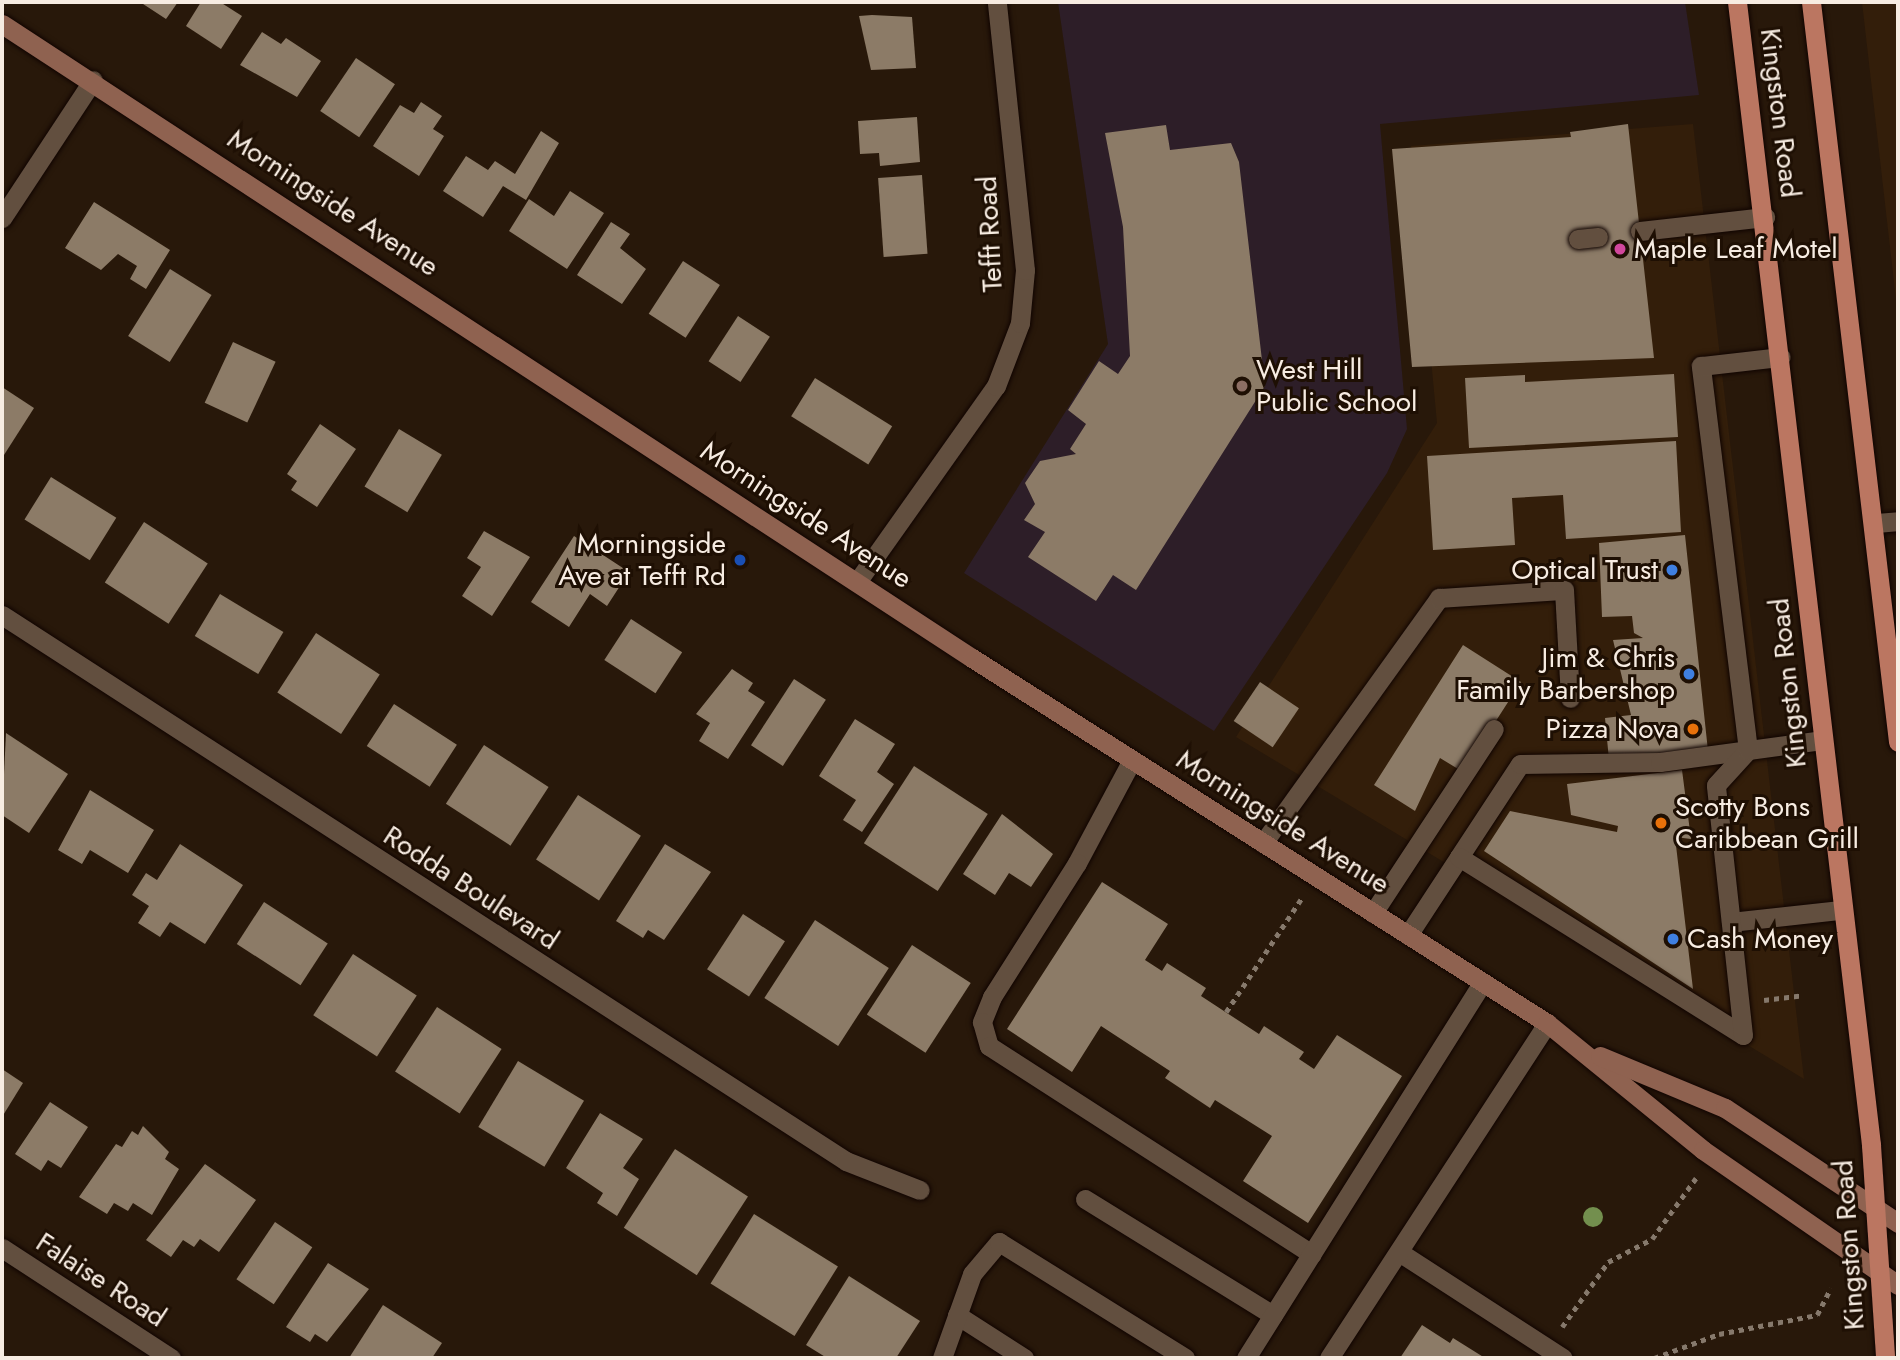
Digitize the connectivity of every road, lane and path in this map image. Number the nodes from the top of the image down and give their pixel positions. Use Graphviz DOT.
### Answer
graph roads {
  1 [pos="997,2"];
  2 [pos="1737,2"];
  3 [pos="1811,2"];
  4 [pos="2,24"];
  5 [pos="93,80"];
  6 [pos="1765,217"];
  7 [pos="2,218"];
  8 [pos="1640,231"];
  9 [pos="1780,357"];
  10 [pos="1898,521"];
  11 [pos="1877,523"];
  12 [pos="857,582"];
  13 [pos="2,615"];
  14 [pos="1570,698"];
  15 [pos="1494,729"];
  16 [pos="1822,740"];
  17 [pos="1898,742"];
  18 [pos="1748,750"];
  19 [pos="1132,760"];
  20 [pos="1263,843"];
  21 [pos="1459,857"];
  22 [pos="1316,876"];
  23 [pos="1840,909"];
  24 [pos="1373,913"];
  25 [pos="1731,922"];
  26 [pos="1408,935"];
  27 [pos="1483,982"];
  28 [pos="1803,995"];
  29 [pos="1739,1003"];
  30 [pos="1226,1012"];
  31 [pos="1547,1023"];
  32 [pos="1583,1048"];
  33 [pos="1713,1156"];
  34 [pos="920,1190"];
  35 [pos="1085,1199"];
  36 [pos="1874,1205"];
  37 [pos="1898,1223"];
  38 [pos="2,1248"];
  39 [pos="1399,1252"];
  40 [pos="1312,1254"];
  41 [pos="1877,1272"];
  42 [pos="1898,1285"];
  43 [pos="1831,1288"];
  44 [pos="957,1315"];
  45 [pos="1273,1315"];
  46 [pos="1555,1353"];
  47 [pos="171,1358"];
  48 [pos="942,1358"];
  49 [pos="1024,1358"];
  50 [pos="1185,1358"];
  51 [pos="1246,1358"];
  52 [pos="1329,1358"];
  53 [pos="1654,1358"];
  54 [pos="1885,1358"];
  1 -- 12 [label="street, Tefft Road"];
  2 -- 6 [label="main road, Kingston Road"];
  3 -- 11 [label="main road, Kingston Road"];
  4 -- 5 [label="main road, Morningside Avenue"];
  5 -- 7 [label="street"];
  5 -- 12 [label="main road, Morningside Avenue"];
  6 -- 8 [label="street"];
  6 -- 9 [label="main road, Kingston Road"];
  9 -- 16 [label="main road, Kingston Road"];
  9 -- 18 [label="street"];
  10 -- 11 [label="street"];
  11 -- 17 [label="main road, Kingston Road"];
  12 -- 19 [label="main road, Morningside Avenue"];
  13 -- 34 [label="street, Rodda Boulevard"];
  14 -- 20 [label="street"];
  15 -- 24 [label="street"];
  16 -- 18 [label="street"];
  16 -- 23 [label="main road, Kingston Road"];
  18 -- 21 [label="street"];
  18 -- 25 [label="street"];
  19 -- 20 [label="main road, Morningside Avenue"];
  19 -- 40 [label="street"];
  20 -- 22 [label="main road, Morningside Avenue"];
  21 -- 26 [label="street"];
  21 -- 29 [label="street"];
  22 -- 24 [label="main road, Morningside Avenue"];
  22 -- 30 [label="path"];
  23 -- 25 [label="street"];
  23 -- 36 [label="main road, Kingston Road"];
  24 -- 26 [label="main road, Morningside Avenue"];
  25 -- 29 [label="street"];
  26 -- 27 [label="main road, Morningside Avenue"];
  27 -- 31 [label="main road, Morningside Avenue"];
  27 -- 40 [label="street"];
  28 -- 29 [label="path"];
  31 -- 32 [label="main road, Morningside Avenue"];
  31 -- 39 [label="street"];
  32 -- 33 [label="main road, Morningside Avenue"];
  32 -- 36 [label="main road, Morningside Avenue"];
  33 -- 41 [label="main road, Morningside Avenue"];
  33 -- 46 [label="path"];
  35 -- 45 [label="street"];
  36 -- 37 [label="main road, Morningside Avenue"];
  36 -- 41 [label="main road, Kingston Road"];
  38 -- 47 [label="street, Falaise Road"];
  39 -- 46 [label="street"];
  39 -- 52 [label="street"];
  40 -- 45 [label="street"];
  41 -- 42 [label="main road, Morningside Avenue"];
  41 -- 54 [label="main road, Kingston Road"];
  43 -- 53 [label="path"];
  44 -- 48 [label="street"];
  44 -- 49 [label="street"];
  44 -- 50 [label="street"];
  45 -- 51 [label="street"];
}
